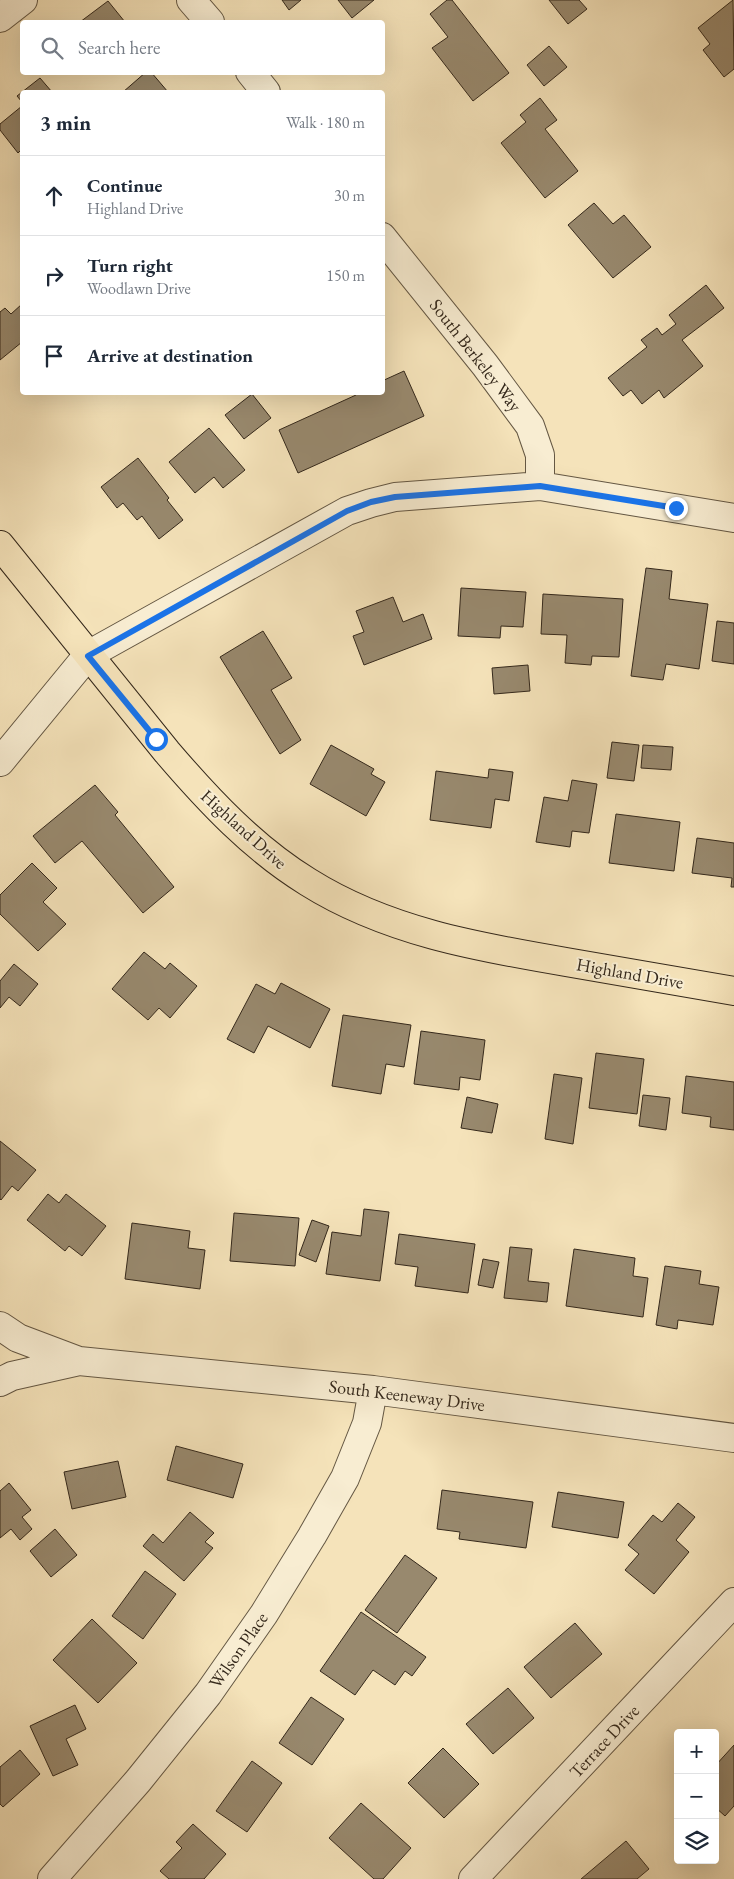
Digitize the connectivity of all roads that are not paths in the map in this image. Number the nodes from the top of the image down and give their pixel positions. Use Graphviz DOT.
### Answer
graph roads {
  1 [pos="22,0"];
  2 [pos="191,0"];
  3 [pos="0,18"];
  4 [pos="208,20"];
  5 [pos="252,75"];
  6 [pos="264,90"];
  7 [pos="385,241"];
  8 [pos="540,486"];
  9 [pos="734,518"];
  10 [pos="0,545"];
  11 [pos="88,656"];
  12 [pos="0,762"];
  13 [pos="734,991"];
  14 [pos="0,1326"];
  15 [pos="79,1361"];
  16 [pos="0,1382"];
  17 [pos="373,1390"];
  18 [pos="734,1438"];
  19 [pos="734,1602"];
  20 [pos="52,1879"];
  21 [pos="473,1879"];
  1 -- 3 [label="street"];
  2 -- 4 [label="street"];
  5 -- 6 [label="street"];
  7 -- 8 [label="street, South Berkeley Way"];
  8 -- 9 [label="street"];
  8 -- 11 [label="street"];
  10 -- 11 [label="main road, Highland Drive"];
  11 -- 12 [label="street"];
  11 -- 13 [label="main road, Highland Drive"];
  14 -- 15 [label="street"];
  15 -- 16 [label="street"];
  15 -- 17 [label="street, South Keeneway Drive"];
  17 -- 18 [label="street, South Keeneway Drive"];
  17 -- 20 [label="street, Wilson Place"];
  19 -- 21 [label="street, Terrace Drive"];
}
